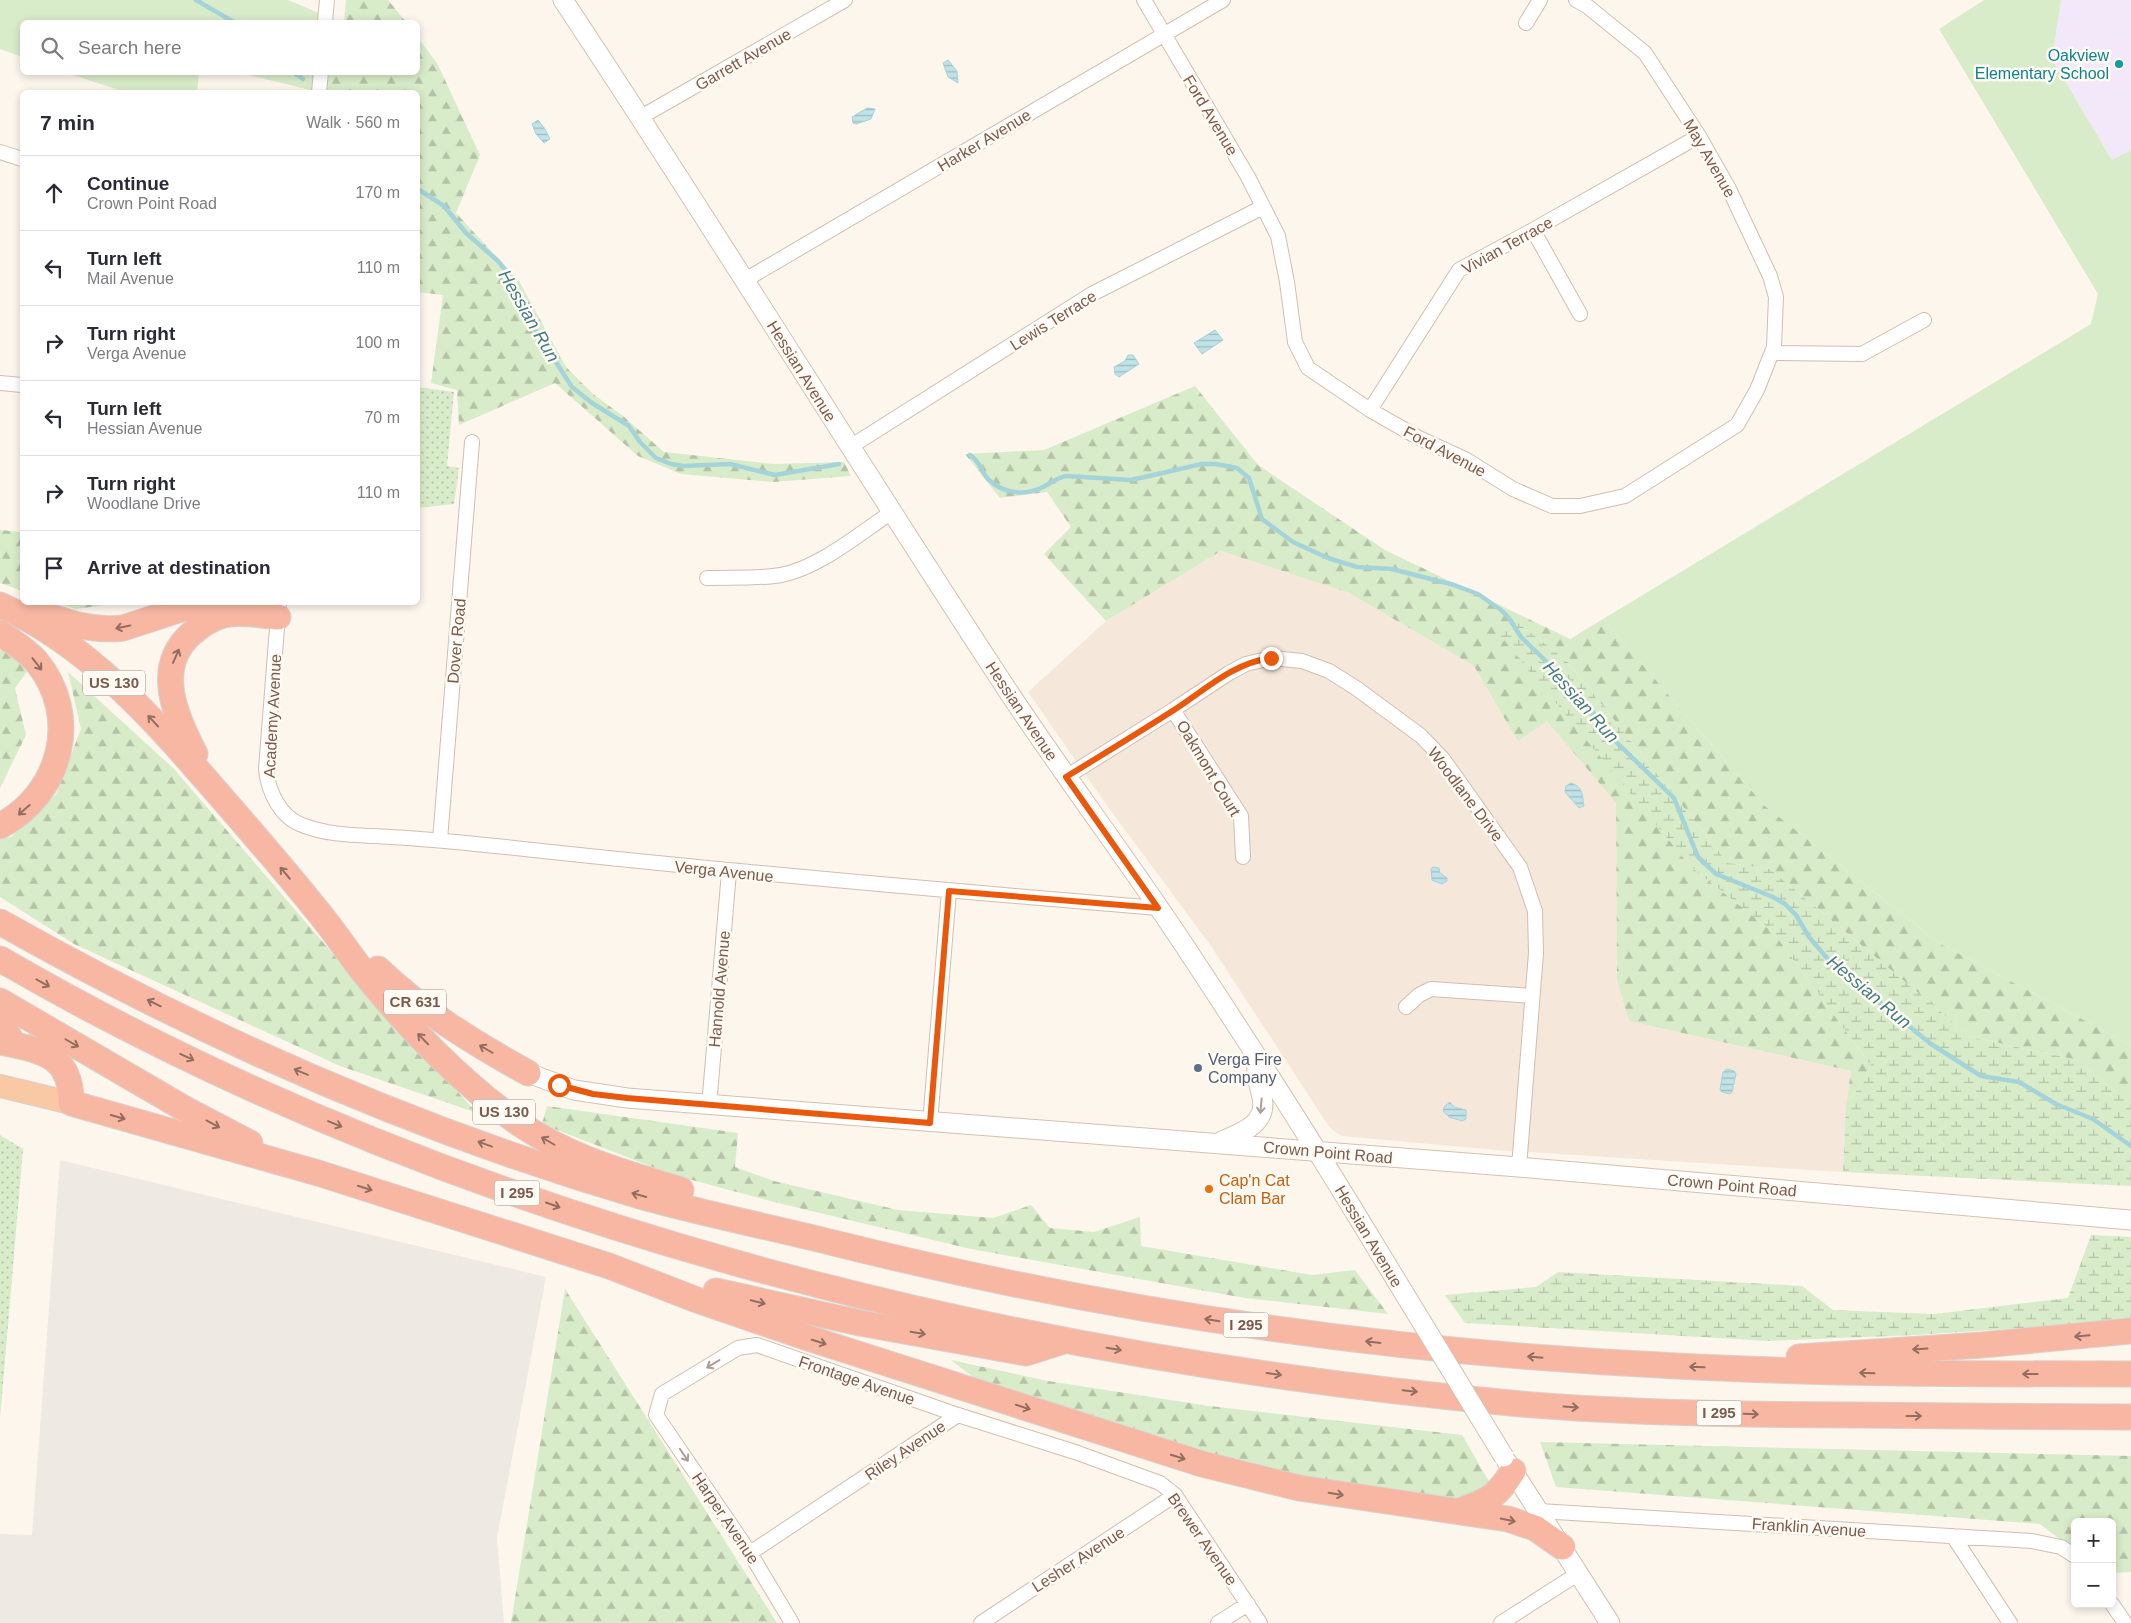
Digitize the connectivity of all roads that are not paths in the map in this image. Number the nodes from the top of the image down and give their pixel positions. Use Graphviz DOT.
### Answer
graph roads {
  1 [pos="327,0"];
  2 [pos="563,0"];
  3 [pos="845,0"];
  4 [pos="1144,0"];
  5 [pos="1223,0"];
  6 [pos="1540,0"];
  7 [pos="1576,0"];
  8 [pos="325,20"];
  9 [pos="1526,23"];
  10 [pos="1163,34"];
  11 [pos="321,75"];
  12 [pos="319,90"];
  13 [pos="641,117"];
  14 [pos="1699,136"];
  15 [pos="0,152"];
  16 [pos="20,159"];
  17 [pos="1263,207"];
  18 [pos="1533,230"];
  19 [pos="745,280"];
  20 [pos="1580,314"];
  21 [pos="1924,320"];
  22 [pos="1772,353"];
  23 [pos="0,383"];
  24 [pos="20,385"];
  25 [pos="1370,410"];
  26 [pos="472,442"];
  27 [pos="850,447"];
  28 [pos="892,512"];
  29 [pos="707,578"];
  30 [pos="0,601"];
  31 [pos="0,605"];
  32 [pos="194,605"];
  33 [pos="278,610"];
  34 [pos="0,632"];
  35 [pos="1173,710"];
  36 [pos="1066,777"];
  37 [pos="209,783"];
  38 [pos="293,821"];
  39 [pos="0,826"];
  40 [pos="440,840"];
  41 [pos="1243,857"];
  42 [pos="729,872"];
  43 [pos="949,891"];
  44 [pos="1158,908"];
  45 [pos="317,910"];
  46 [pos="0,922"];
  47 [pos="0,959"];
  48 [pos="1532,996"];
  49 [pos="0,1001"];
  50 [pos="1406,1007"];
  51 [pos="0,1021"];
  52 [pos="7,1044"];
  53 [pos="1257,1058"];
  54 [pos="528,1073"];
  55 [pos="0,1086"];
  56 [pos="71,1103"];
  57 [pos="709,1106"];
  58 [pos="930,1123"];
  59 [pos="1218,1143"];
  60 [pos="1317,1151"];
  61 [pos="1519,1167"];
  62 [pos="318,1174"];
  63 [pos="2131,1220"];
  64 [pos="754,1224"];
  65 [pos="609,1266"];
  66 [pos="2131,1331"];
  67 [pos="1066,1340"];
  68 [pos="1746,1369"];
  69 [pos="2131,1374"];
  70 [pos="656,1415"];
  71 [pos="958,1415"];
  72 [pos="2131,1417"];
  73 [pos="1074,1452"];
  74 [pos="1509,1464"];
  75 [pos="1176,1495"];
  76 [pos="1460,1511"];
  77 [pos="1539,1511"];
  78 [pos="1953,1536"];
  79 [pos="1562,1547"];
  80 [pos="750,1553"];
  81 [pos="2071,1553"];
  82 [pos="1578,1573"];
  83 [pos="1248,1604"];
  84 [pos="2115,1608"];
  85 [pos="792,1623"];
  86 [pos="981,1623"];
  87 [pos="1218,1623"];
  88 [pos="1260,1623"];
  89 [pos="1501,1623"];
  90 [pos="1610,1623"];
  91 [pos="2010,1623"];
  92 [pos="2124,1623"];
  1 -- 8 [label="street"];
  2 -- 13 [label="main road, Hessian Avenue"];
  3 -- 13 [label="street, Garrett Avenue"];
  4 -- 10 [label="street, Ford Avenue"];
  5 -- 10 [label="street, Harker Avenue"];
  6 -- 9 [label="street"];
  7 -- 14 [label="street, May Avenue"];
  10 -- 17 [label="street, Ford Avenue"];
  10 -- 19 [label="street, Harker Avenue"];
  11 -- 12 [label="street"];
  13 -- 19 [label="main road, Hessian Avenue"];
  14 -- 18 [label="street, Vivian Terrace"];
  14 -- 22 [label="street, May Avenue"];
  15 -- 16 [label="street"];
  17 -- 25 [label="street, Ford Avenue"];
  17 -- 27 [label="street, Lewis Terrace"];
  18 -- 20 [label="street"];
  18 -- 25 [label="street, Vivian Terrace"];
  19 -- 27 [label="main road, Hessian Avenue"];
  21 -- 22 [label="street"];
  22 -- 25 [label="street, Ford Avenue"];
  23 -- 24 [label="street"];
  26 -- 40 [label="street, Dover Road"];
  27 -- 28 [label="main road, Hessian Avenue"];
  28 -- 29 [label="street"];
  28 -- 36 [label="main road, Hessian Avenue"];
  32 -- 30 [label="highway, one-way"];
  37 -- 31 [label="highway, US 130, one-way"];
  37 -- 33 [label="highway, one-way"];
  33 -- 38 [label="street, Academy Avenue"];
  34 -- 39 [label="highway, one-way"];
  35 -- 36 [label="street, Woodlane Drive"];
  35 -- 41 [label="street, Oakmont Court"];
  35 -- 48 [label="street, Woodlane Drive"];
  36 -- 44 [label="main road, Hessian Avenue"];
  45 -- 37 [label="highway, US 130, one-way"];
  38 -- 40 [label="street, Verga Avenue"];
  40 -- 42 [label="street, Verga Avenue"];
  42 -- 43 [label="street, Verga Avenue"];
  42 -- 57 [label="street, Hannold Avenue"];
  43 -- 44 [label="street, Verga Avenue"];
  43 -- 58 [label="street"];
  44 -- 53 [label="main road, Hessian Avenue"];
  54 -- 45 [label="highway, CR 631, one-way"];
  64 -- 45 [label="highway, US 130, one-way"];
  64 -- 46 [label="highway, I 295, one-way"];
  47 -- 67 [label="highway, I 295, one-way"];
  48 -- 50 [label="street"];
  48 -- 61 [label="street, Woodlane Drive"];
  49 -- 62 [label="highway, one-way"];
  51 -- 52 [label="highway"];
  52 -- 56 [label="highway"];
  53 -- 59 [label="main road, one-way"];
  53 -- 60 [label="main road, Hessian Avenue"];
  54 -- 57 [label="main road, Crown Point Road / CR 631"];
  55 -- 56 [label="highway"];
  56 -- 62 [label="highway, one-way"];
  57 -- 58 [label="main road, Crown Point Road / CR 631"];
  58 -- 59 [label="main road, Crown Point Road / CR 631"];
  59 -- 60 [label="main road, Crown Point Road / CR 631"];
  60 -- 61 [label="main road, Crown Point Road / CR 631"];
  60 -- 74 [label="main road, Hessian Avenue, bridge"];
  61 -- 63 [label="main road, Crown Point Road / CR 631"];
  62 -- 65 [label="highway, one-way"];
  68 -- 64 [label="highway, I 295, one-way"];
  65 -- 67 [label="highway, one-way"];
  65 -- 76 [label="highway, one-way"];
  66 -- 68 [label="highway, one-way"];
  67 -- 72 [label="highway, I 295, one-way"];
  69 -- 68 [label="highway, I 295, one-way"];
  71 -- 70 [label="street, Frontage Avenue, one-way"];
  70 -- 80 [label="street, Harper Avenue, one-way"];
  71 -- 73 [label="street, Riley Avenue"];
  71 -- 80 [label="street, Riley Avenue"];
  73 -- 75 [label="street, Brewer Avenue"];
  74 -- 76 [label="highway"];
  74 -- 77 [label="main road, Hessian Avenue"];
  75 -- 83 [label="street, Brewer Avenue"];
  75 -- 86 [label="street, Lesher Avenue"];
  76 -- 79 [label="highway, one-way"];
  77 -- 78 [label="street, Franklin Avenue"];
  77 -- 79 [label="main road, Hessian Avenue"];
  78 -- 81 [label="street, Franklin Avenue"];
  78 -- 91 [label="street"];
  79 -- 82 [label="main road, Hessian Avenue"];
  80 -- 85 [label="street, Harper Avenue"];
  82 -- 89 [label="street"];
  82 -- 90 [label="main road, Hessian Avenue"];
  83 -- 87 [label="street"];
  83 -- 88 [label="street, Brewer Avenue"];
  84 -- 92 [label="street"];
}
